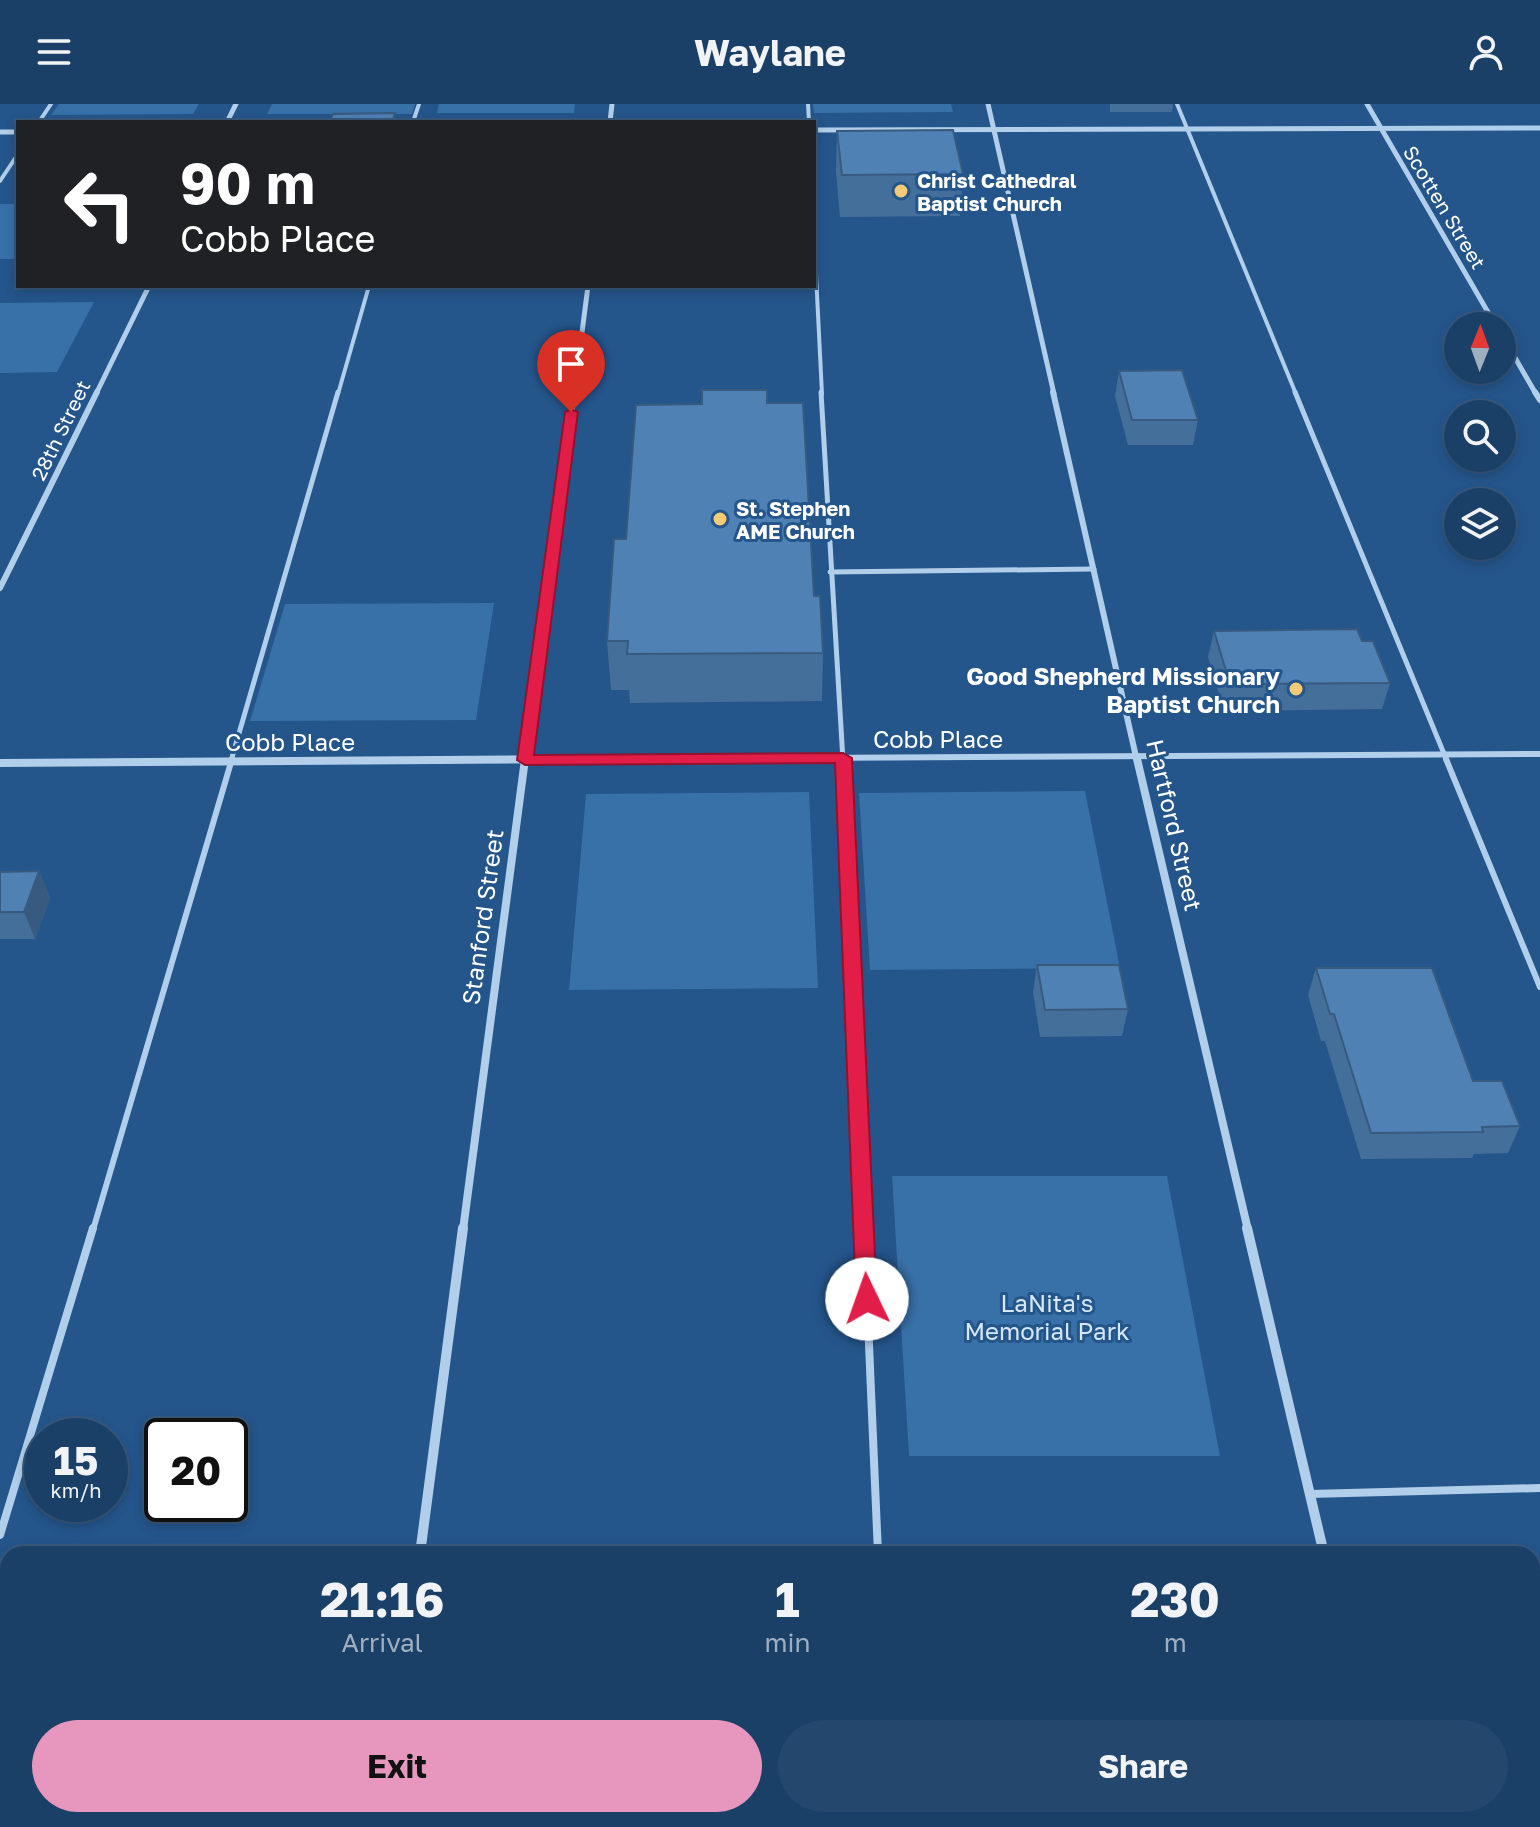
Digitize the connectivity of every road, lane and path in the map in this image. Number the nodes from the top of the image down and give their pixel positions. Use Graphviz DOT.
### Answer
graph roads {
  1 [pos="988,104"];
  2 [pos="1177,104"];
  3 [pos="1367,104"];
  4 [pos="1380,128"];
  5 [pos="1540,128"];
  6 [pos="994,129"];
  7 [pos="1187,129"];
  8 [pos="816,130"];
  9 [pos="16,157"];
  10 [pos="0,181"];
  11 [pos="816,276"];
  12 [pos="148,288"];
  13 [pos="368,288"];
  14 [pos="588,288"];
  15 [pos="1488,312"];
  16 [pos="1516,359"];
  17 [pos="1540,400"];
  18 [pos="1094,569"];
  19 [pos="830,572"];
  20 [pos="0,588"];
  21 [pos="1445,754"];
  22 [pos="1540,754"];
  23 [pos="1136,756"];
  24 [pos="843,758"];
  25 [pos="525,760"];
  26 [pos="231,761"];
  27 [pos="0,763"];
  28 [pos="1540,987"];
  29 [pos="1540,1488"];
  30 [pos="1310,1494"];
  31 [pos="0,1535"];
  32 [pos="421,1546"];
  33 [pos="878,1546"];
  34 [pos="1322,1546"];
  1 -- 6 [label="street, Hartford Street"];
  2 -- 7 [label="lane"];
  3 -- 4 [label="street, Scotten Street"];
  4 -- 5 [label="street"];
  4 -- 7 [label="street"];
  4 -- 15 [label="street, Scotten Street"];
  6 -- 7 [label="street"];
  6 -- 8 [label="street"];
  6 -- 18 [label="street, Hartford Street"];
  7 -- 21 [label="lane"];
  9 -- 10 [label="lane"];
  11 -- 19 [label="lane"];
  12 -- 20 [label="street, 28th Street"];
  13 -- 26 [label="lane"];
  14 -- 25 [label="street, Stanford Street"];
  16 -- 17 [label="street"];
  18 -- 19 [label="lane"];
  18 -- 23 [label="street, Hartford Street"];
  19 -- 24 [label="lane"];
  21 -- 22 [label="street, Cobb Place"];
  21 -- 23 [label="street, Cobb Place"];
  21 -- 28 [label="lane"];
  23 -- 24 [label="street, Cobb Place"];
  23 -- 30 [label="street, Hartford Street"];
  24 -- 25 [label="street, Cobb Place"];
  24 -- 33 [label="lane"];
  25 -- 26 [label="street, Cobb Place"];
  25 -- 32 [label="street, Stanford Street"];
  26 -- 27 [label="street, Cobb Place"];
  26 -- 31 [label="lane"];
  29 -- 30 [label="lane"];
  30 -- 34 [label="street, Hartford Street"];
}
